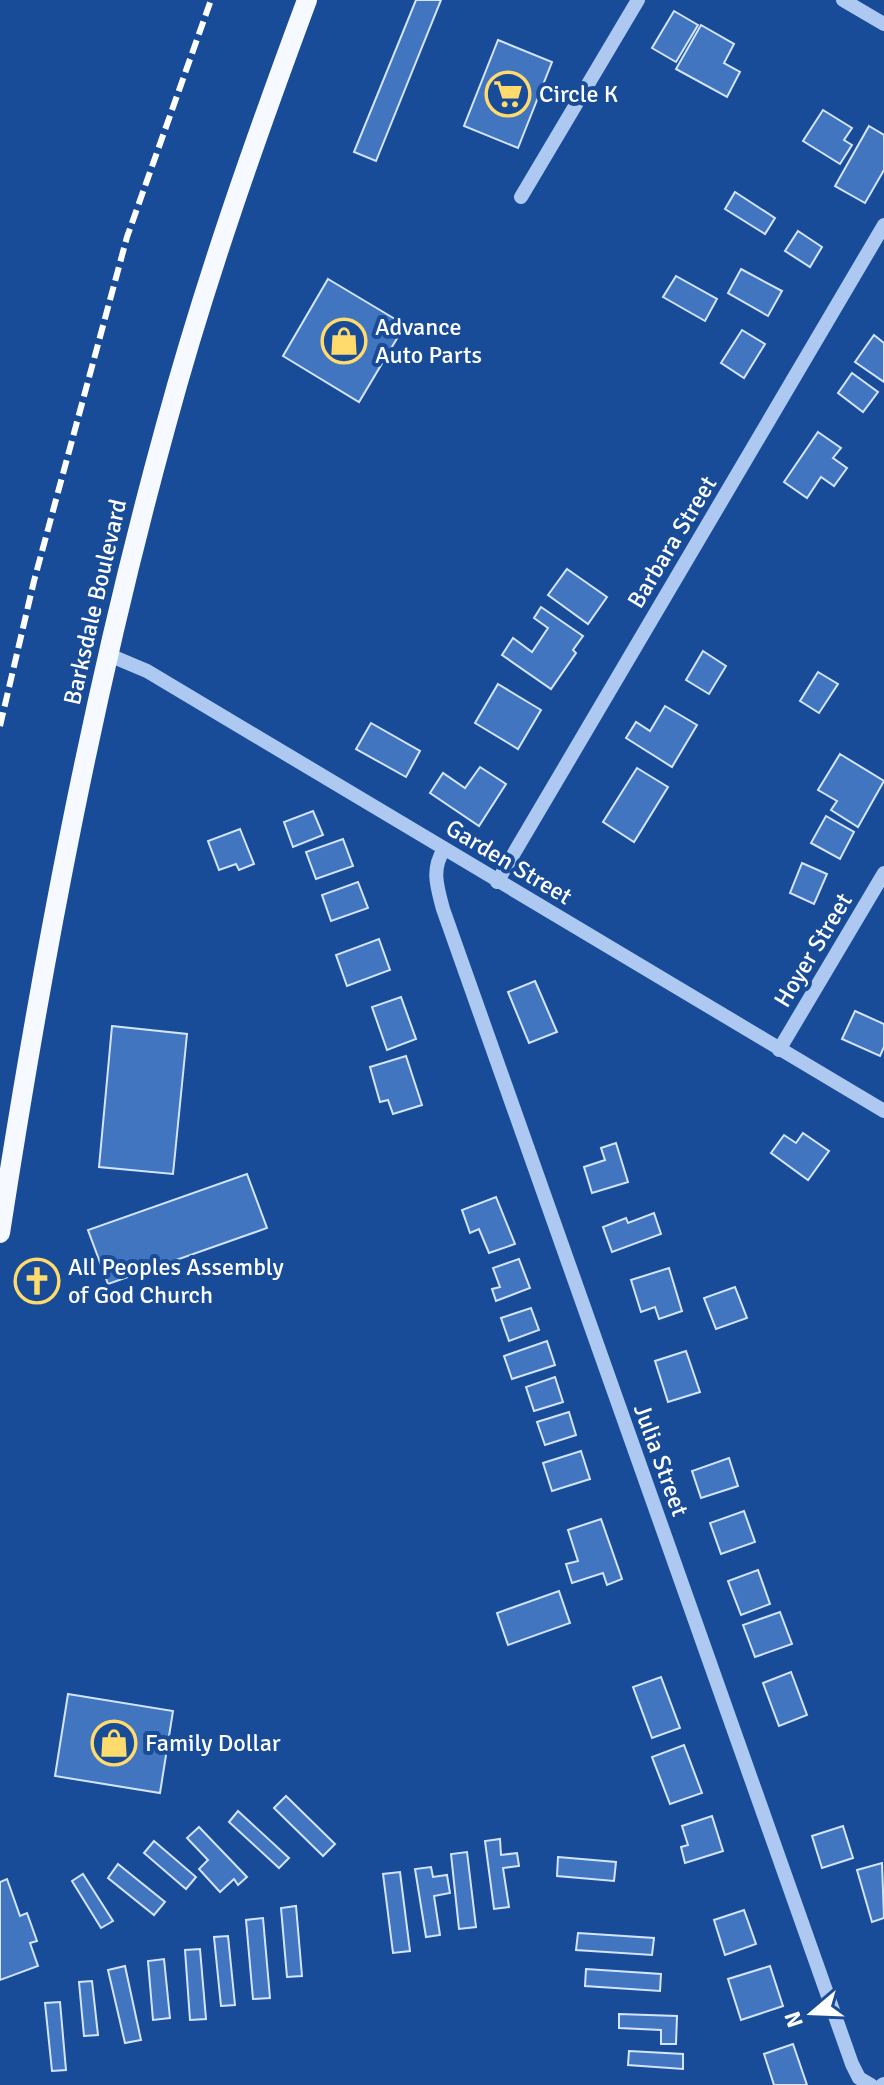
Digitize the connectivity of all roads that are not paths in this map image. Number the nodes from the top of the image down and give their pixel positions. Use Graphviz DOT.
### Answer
graph roads {
  1 [pos="307,0"];
  2 [pos="638,0"];
  3 [pos="843,0"];
  4 [pos="884,24"];
  5 [pos="521,197"];
  6 [pos="884,225"];
  7 [pos="109,655"];
  8 [pos="444,849"];
  9 [pos="884,873"];
  10 [pos="497,882"];
  11 [pos="779,1050"];
  12 [pos="884,1111"];
  13 [pos="2,1203"];
  14 [pos="0,1233"];
  15 [pos="868,2084"];
  1 -- 7 [label="main road, Barksdale Boulevard"];
  2 -- 5 [label="street"];
  3 -- 4 [label="street"];
  6 -- 10 [label="street, Barbara Street"];
  7 -- 8 [label="street, Garden Street"];
  7 -- 13 [label="main road, Barksdale Boulevard"];
  8 -- 10 [label="street, Garden Street"];
  8 -- 15 [label="street, Julia Street"];
  9 -- 11 [label="street, Hoyer Street"];
  10 -- 11 [label="street, Garden Street"];
  11 -- 12 [label="street, Garden Street"];
  13 -- 14 [label="main road, Barksdale Boulevard"];
}
